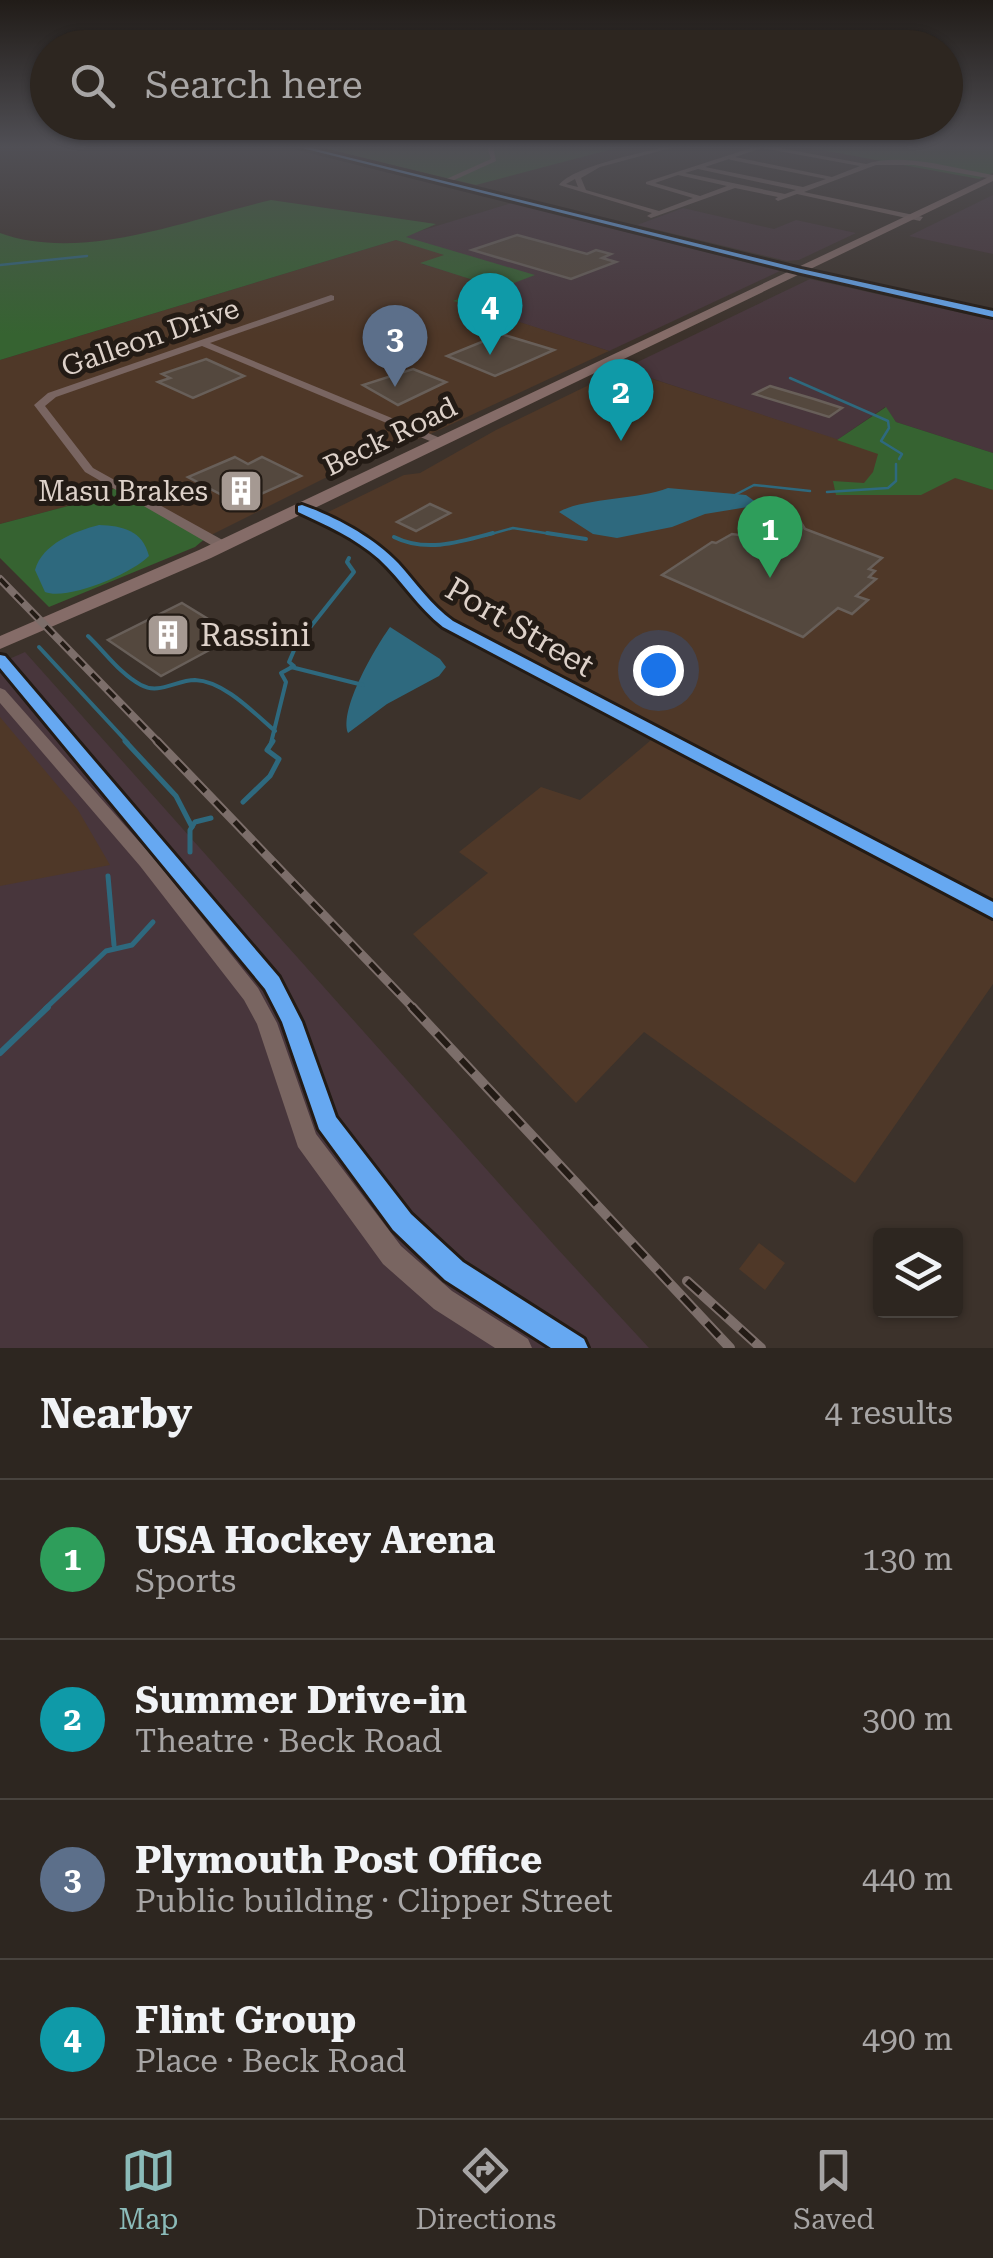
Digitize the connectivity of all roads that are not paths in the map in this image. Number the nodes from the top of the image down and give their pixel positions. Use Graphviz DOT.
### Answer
graph roads {
  1 [pos="554,209"];
  2 [pos="646,209"];
  3 [pos="671,209"];
  4 [pos="868,209"];
  5 [pos="934,209"];
  6 [pos="660,213"];
  7 [pos="915,218"];
  8 [pos="624,226"];
  9 [pos="801,272"];
  10 [pos="331,298"];
  11 [pos="993,314"];
  12 [pos="202,343"];
  13 [pos="441,442"];
  14 [pos="302,509"];
  15 [pos="223,546"];
  16 [pos="0,643"];
  17 [pos="0,659"];
  18 [pos="0,693"];
  19 [pos="156,856"];
  20 [pos="993,911"];
  21 [pos="519,1348"];
  22 [pos="575,1348"];
  1 -- 8 [label="street"];
  2 -- 6 [label="street"];
  3 -- 6 [label="street"];
  4 -- 7 [label="street"];
  5 -- 7 [label="main road, Beck Road"];
  6 -- 8 [label="street"];
  7 -- 9 [label="main road, Beck Road"];
  8 -- 9 [label="street"];
  9 -- 11 [label="street"];
  9 -- 13 [label="main road, Beck Road"];
  10 -- 12 [label="street, Galleon Drive"];
  12 -- 13 [label="street"];
  12 -- 15 [label="street, Galleon Drive"];
  13 -- 14 [label="main road, Beck Road"];
  14 -- 15 [label="main road, Beck Road"];
  14 -- 20 [label="street, Port Street"];
  15 -- 16 [label="main road, Beck Road"];
  17 -- 19 [label="street"];
  18 -- 19 [label="street"];
  19 -- 21 [label="street"];
  19 -- 22 [label="street"];
}
